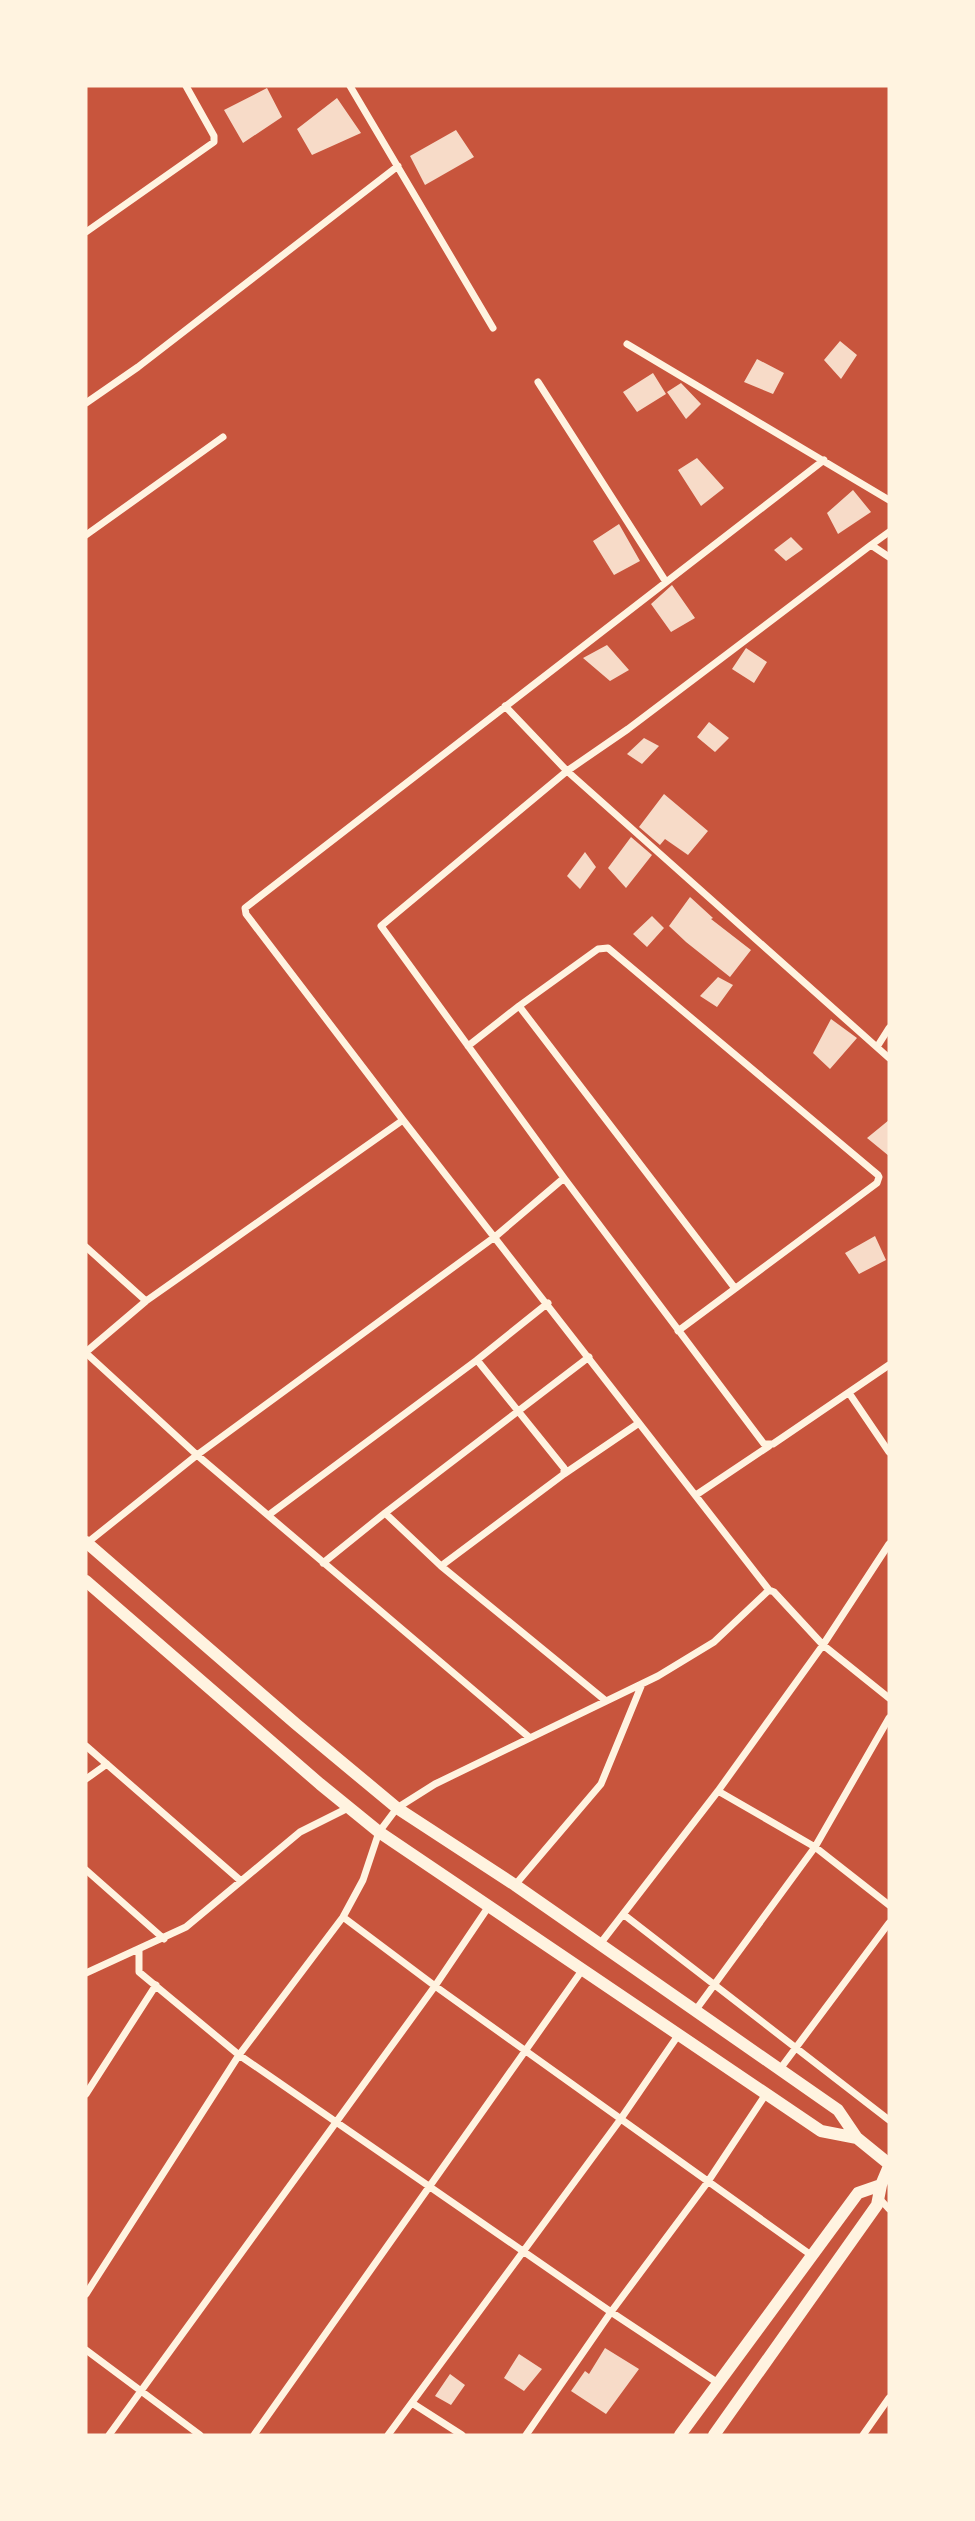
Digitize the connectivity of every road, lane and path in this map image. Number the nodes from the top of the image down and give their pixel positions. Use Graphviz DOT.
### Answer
graph roads {
  1 [pos="186,86"];
  2 [pos="350,86"];
  3 [pos="398,166"];
  4 [pos="86,232"];
  5 [pos="493,328"];
  6 [pos="627,344"];
  7 [pos="538,382"];
  8 [pos="86,403"];
  9 [pos="223,437"];
  10 [pos="824,460"];
  11 [pos="889,499"];
  12 [pos="889,532"];
  13 [pos="86,535"];
  14 [pos="871,545"];
  15 [pos="889,557"];
  16 [pos="666,582"];
  17 [pos="505,706"];
  18 [pos="567,771"];
  19 [pos="519,1006"];
  20 [pos="889,1028"];
  21 [pos="468,1046"];
  22 [pos="877,1046"];
  23 [pos="889,1058"];
  24 [pos="403,1120"];
  25 [pos="564,1178"];
  26 [pos="496,1236"];
  27 [pos="86,1247"];
  28 [pos="734,1287"];
  29 [pos="146,1301"];
  30 [pos="548,1303"];
  31 [pos="678,1331"];
  32 [pos="86,1352"];
  33 [pos="589,1357"];
  34 [pos="477,1360"];
  35 [pos="889,1365"];
  36 [pos="849,1393"];
  37 [pos="518,1412"];
  38 [pos="639,1423"];
  39 [pos="769,1446"];
  40 [pos="889,1452"];
  41 [pos="197,1455"];
  42 [pos="565,1474"];
  43 [pos="696,1495"];
  44 [pos="385,1513"];
  45 [pos="270,1514"];
  46 [pos="86,1542"];
  47 [pos="889,1545"];
  48 [pos="323,1563"];
  49 [pos="441,1566"];
  50 [pos="86,1581"];
  51 [pos="769,1590"];
  52 [pos="823,1645"];
  53 [pos="642,1683"];
  54 [pos="889,1698"];
  55 [pos="606,1701"];
  56 [pos="889,1718"];
  57 [pos="530,1738"];
  58 [pos="86,1746"];
  59 [pos="107,1764"];
  60 [pos="86,1779"];
  61 [pos="718,1791"];
  62 [pos="350,1807"];
  63 [pos="397,1808"];
  64 [pos="379,1832"];
  65 [pos="815,1847"];
  66 [pos="86,1870"];
  67 [pos="241,1881"];
  68 [pos="515,1885"];
  69 [pos="489,1906"];
  70 [pos="889,1906"];
  71 [pos="623,1914"];
  72 [pos="343,1917"];
  73 [pos="889,1923"];
  74 [pos="164,1939"];
  75 [pos="600,1944"];
  76 [pos="139,1949"];
  77 [pos="583,1969"];
  78 [pos="86,1973"];
  79 [pos="713,1984"];
  80 [pos="156,1985"];
  81 [pos="435,1986"];
  82 [pos="695,2011"];
  83 [pos="679,2034"];
  84 [pos="795,2047"];
  85 [pos="526,2052"];
  86 [pos="239,2054"];
  87 [pos="780,2069"];
  88 [pos="86,2094"];
  89 [pos="766,2094"];
  90 [pos="620,2120"];
  91 [pos="889,2120"];
  92 [pos="337,2123"];
  93 [pos="857,2138"];
  94 [pos="889,2165"];
  95 [pos="707,2183"];
  96 [pos="430,2187"];
  97 [pos="880,2191"];
  98 [pos="889,2209"];
  99 [pos="522,2251"];
  100 [pos="811,2255"];
  101 [pos="86,2294"];
  102 [pos="611,2312"];
  103 [pos="86,2350"];
  104 [pos="718,2383"];
  105 [pos="140,2390"];
  106 [pos="889,2398"];
  107 [pos="412,2403"];
  108 [pos="109,2435"];
  109 [pos="200,2435"];
  110 [pos="254,2435"];
  111 [pos="388,2435"];
  112 [pos="462,2435"];
  113 [pos="526,2435"];
  114 [pos="680,2435"];
  115 [pos="714,2435"];
  116 [pos="863,2435"];
  1 -- 4 [label="street"];
  2 -- 3 [label="street"];
  3 -- 5 [label="street"];
  3 -- 8 [label="street"];
  6 -- 10 [label="street"];
  7 -- 16 [label="street"];
  9 -- 13 [label="street"];
  10 -- 11 [label="street"];
  10 -- 16 [label="street"];
  12 -- 14 [label="street"];
  14 -- 15 [label="street"];
  14 -- 18 [label="street"];
  16 -- 17 [label="street"];
  17 -- 18 [label="street"];
  17 -- 24 [label="street"];
  18 -- 21 [label="street"];
  18 -- 22 [label="street"];
  19 -- 21 [label="street"];
  19 -- 28 [label="street"];
  19 -- 28 [label="street"];
  20 -- 22 [label="street"];
  21 -- 25 [label="street"];
  22 -- 23 [label="street"];
  24 -- 26 [label="street"];
  24 -- 29 [label="street"];
  25 -- 26 [label="street"];
  25 -- 31 [label="street"];
  26 -- 30 [label="street"];
  26 -- 41 [label="street"];
  27 -- 29 [label="street"];
  28 -- 31 [label="street"];
  29 -- 32 [label="street"];
  30 -- 33 [label="street"];
  30 -- 34 [label="street"];
  31 -- 39 [label="street"];
  32 -- 41 [label="street"];
  33 -- 37 [label="street"];
  33 -- 38 [label="street"];
  34 -- 37 [label="street"];
  34 -- 45 [label="street"];
  35 -- 36 [label="street"];
  36 -- 39 [label="street"];
  36 -- 40 [label="street"];
  37 -- 42 [label="street"];
  37 -- 44 [label="street"];
  38 -- 42 [label="street"];
  38 -- 43 [label="street"];
  39 -- 43 [label="street"];
  41 -- 45 [label="street"];
  41 -- 46 [label="street"];
  42 -- 49 [label="street"];
  43 -- 51 [label="street"];
  44 -- 48 [label="street"];
  44 -- 49 [label="street"];
  45 -- 48 [label="street"];
  46 -- 63 [label="street"];
  47 -- 52 [label="street"];
  48 -- 57 [label="street"];
  49 -- 55 [label="street"];
  50 -- 62 [label="street"];
  51 -- 52 [label="street"];
  51 -- 53 [label="street"];
  52 -- 54 [label="street"];
  52 -- 61 [label="street"];
  53 -- 55 [label="street"];
  53 -- 68 [label="street"];
  55 -- 57 [label="street"];
  56 -- 65 [label="street"];
  57 -- 63 [label="street"];
  58 -- 59 [label="street"];
  59 -- 60 [label="street"];
  59 -- 67 [label="street"];
  61 -- 65 [label="street"];
  61 -- 71 [label="street"];
  62 -- 64 [label="street"];
  62 -- 67 [label="street"];
  63 -- 64 [label="street"];
  63 -- 68 [label="street"];
  64 -- 69 [label="street"];
  64 -- 72 [label="street"];
  65 -- 70 [label="street"];
  65 -- 79 [label="street"];
  66 -- 74 [label="street"];
  67 -- 74 [label="street"];
  68 -- 75 [label="street"];
  69 -- 77 [label="street"];
  69 -- 81 [label="street"];
  71 -- 75 [label="street"];
  71 -- 79 [label="street"];
  72 -- 81 [label="street"];
  72 -- 86 [label="street"];
  73 -- 84 [label="street"];
  74 -- 76 [label="street"];
  75 -- 82 [label="street"];
  76 -- 78 [label="street"];
  76 -- 80 [label="street"];
  77 -- 83 [label="street"];
  77 -- 85 [label="street"];
  79 -- 82 [label="street"];
  79 -- 84 [label="street"];
  80 -- 86 [label="street"];
  80 -- 88 [label="street"];
  81 -- 85 [label="street"];
  81 -- 92 [label="street"];
  82 -- 87 [label="street"];
  83 -- 89 [label="street"];
  83 -- 90 [label="street"];
  84 -- 87 [label="street"];
  84 -- 91 [label="street"];
  85 -- 90 [label="street"];
  85 -- 96 [label="street"];
  86 -- 92 [label="street"];
  86 -- 101 [label="street"];
  87 -- 93 [label="street"];
  89 -- 93 [label="street"];
  89 -- 95 [label="street"];
  90 -- 95 [label="street"];
  90 -- 99 [label="street"];
  92 -- 96 [label="street"];
  92 -- 105 [label="street"];
  93 -- 94 [label="street"];
  94 -- 97 [label="street"];
  95 -- 100 [label="street"];
  95 -- 102 [label="street"];
  96 -- 99 [label="street"];
  96 -- 110 [label="street"];
  97 -- 98 [label="street"];
  97 -- 100 [label="street"];
  97 -- 115 [label="street"];
  99 -- 102 [label="street"];
  99 -- 107 [label="street"];
  100 -- 104 [label="street"];
  102 -- 104 [label="street"];
  102 -- 113 [label="street"];
  103 -- 105 [label="street"];
  104 -- 114 [label="street"];
  105 -- 108 [label="street"];
  105 -- 109 [label="street"];
  106 -- 116 [label="street"];
  107 -- 111 [label="street"];
  107 -- 112 [label="street"];
}
